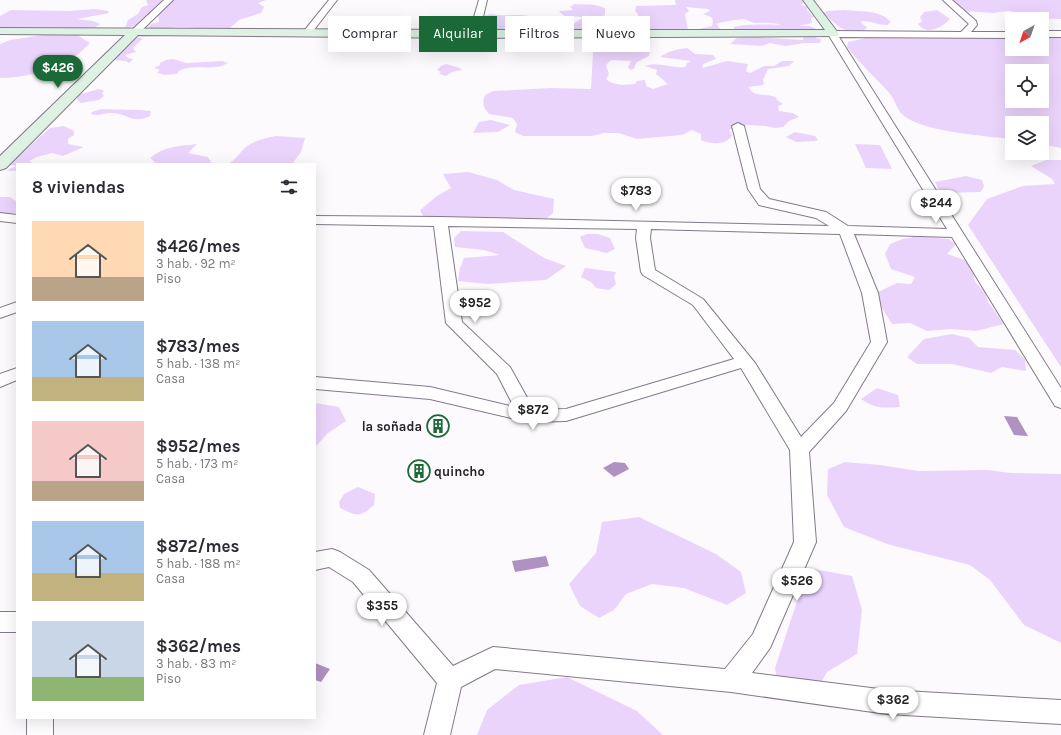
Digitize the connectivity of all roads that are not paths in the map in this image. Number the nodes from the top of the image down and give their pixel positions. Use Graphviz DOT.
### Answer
graph roads {
  1 [pos="169,0"];
  2 [pos="333,0"];
  3 [pos="483,0"];
  4 [pos="808,0"];
  5 [pos="943,2"];
  6 [pos="479,16"];
  7 [pos="0,31"];
  8 [pos="135,32"];
  9 [pos="307,33"];
  10 [pos="419,34"];
  11 [pos="497,34"];
  12 [pos="833,34"];
  13 [pos="1049,34"];
  14 [pos="1061,34"];
  15 [pos="946,35"];
  16 [pos="963,35"];
  17 [pos="1005,35"];
  18 [pos="738,126"];
  19 [pos="0,165"];
  20 [pos="0,217"];
  21 [pos="16,219"];
  22 [pos="316,220"];
  23 [pos="440,221"];
  24 [pos="644,225"];
  25 [pos="845,230"];
  26 [pos="957,234"];
  27 [pos="16,307"];
  28 [pos="0,313"];
  29 [pos="744,361"];
  30 [pos="16,373"];
  31 [pos="0,381"];
  32 [pos="316,383"];
  33 [pos="1061,402"];
  34 [pos="528,416"];
  35 [pos="799,450"];
  36 [pos="316,561"];
  37 [pos="0,622"];
  38 [pos="16,622"];
  39 [pos="450,680"];
  40 [pos="731,681"];
  41 [pos="1061,712"];
  42 [pos="40,719"];
  43 [pos="40,735"];
  44 [pos="437,735"];
  1 -- 8 [label="street"];
  2 -- 9 [label="street"];
  3 -- 6 [label="street"];
  4 -- 12 [label="street"];
  5 -- 15 [label="street"];
  5 -- 16 [label="street"];
  7 -- 8 [label="street"];
  8 -- 9 [label="street"];
  8 -- 19 [label="street"];
  9 -- 10 [label="street"];
  11 -- 12 [label="street"];
  12 -- 15 [label="street"];
  12 -- 26 [label="street"];
  13 -- 14 [label="street"];
  15 -- 16 [label="street"];
  16 -- 17 [label="street"];
  18 -- 25 [label="street"];
  20 -- 21 [label="street"];
  22 -- 23 [label="street"];
  23 -- 24 [label="street"];
  23 -- 34 [label="street"];
  24 -- 25 [label="street"];
  24 -- 29 [label="street"];
  25 -- 26 [label="street"];
  25 -- 35 [label="street"];
  26 -- 33 [label="street"];
  27 -- 28 [label="street"];
  29 -- 34 [label="street"];
  29 -- 35 [label="street"];
  30 -- 31 [label="street"];
  32 -- 34 [label="street"];
  35 -- 40 [label="street"];
  36 -- 39 [label="street"];
  37 -- 38 [label="street"];
  39 -- 40 [label="street"];
  39 -- 44 [label="street"];
  40 -- 41 [label="street"];
  42 -- 43 [label="street"];
}
